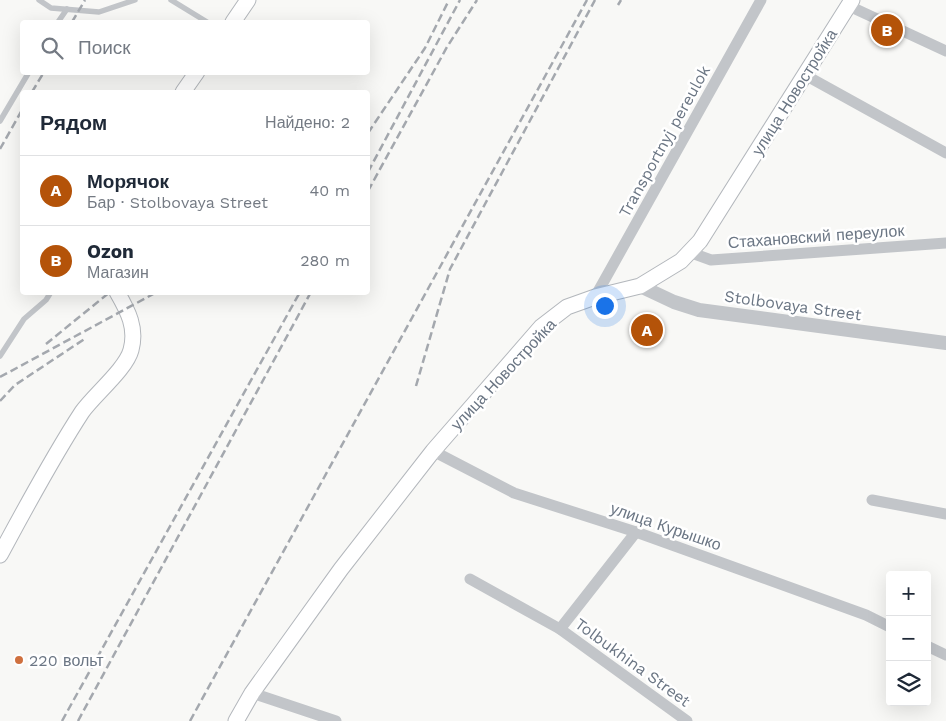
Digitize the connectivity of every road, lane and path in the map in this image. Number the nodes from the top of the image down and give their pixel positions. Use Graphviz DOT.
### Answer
graph roads {
  1 [pos="39,0"];
  2 [pos="135,0"];
  3 [pos="171,0"];
  4 [pos="248,0"];
  5 [pos="761,0"];
  6 [pos="850,3"];
  7 [pos="67,9"];
  8 [pos="59,20"];
  9 [pos="203,20"];
  10 [pos="234,20"];
  11 [pos="946,51"];
  12 [pos="27,75"];
  13 [pos="196,75"];
  14 [pos="805,76"];
  15 [pos="184,90"];
  16 [pos="0,120"];
  17 [pos="946,153"];
  18 [pos="946,243"];
  19 [pos="689,252"];
  20 [pos="640,286"];
  21 [pos="49,295"];
  22 [pos="119,295"];
  23 [pos="595,297"];
  24 [pos="946,343"];
  25 [pos="0,356"];
  26 [pos="433,451"];
  27 [pos="872,500"];
  28 [pos="946,514"];
  29 [pos="636,532"];
  30 [pos="0,555"];
  31 [pos="470,579"];
  32 [pos="886,625"];
  33 [pos="560,629"];
  34 [pos="931,648"];
  35 [pos="946,656"];
  36 [pos="252,692"];
  37 [pos="236,721"];
  38 [pos="336,721"];
  39 [pos="687,721"];
  1 -- 7 [label="lane"];
  2 -- 7 [label="lane"];
  3 -- 9 [label="lane"];
  4 -- 10 [label="main road"];
  5 -- 23 [label="street, Transportnyj pereulok"];
  6 -- 11 [label="street"];
  6 -- 14 [label="main road, улица Новостройка"];
  7 -- 8 [label="lane"];
  12 -- 16 [label="lane"];
  13 -- 15 [label="main road"];
  14 -- 17 [label="street"];
  14 -- 19 [label="main road, улица Новостройка"];
  18 -- 19 [label="street, Стахановский переулок"];
  19 -- 20 [label="main road, улица Новостройка"];
  20 -- 23 [label="main road, улица Новостройка"];
  20 -- 24 [label="street, Stolbovaya Street"];
  21 -- 25 [label="lane"];
  22 -- 30 [label="main road"];
  23 -- 26 [label="main road, улица Новостройка"];
  26 -- 29 [label="street, улица Курышко"];
  26 -- 36 [label="main road, улица Новостройка"];
  27 -- 28 [label="street"];
  29 -- 32 [label="street, улица Курышко"];
  29 -- 33 [label="street, Tolbukhina Street"];
  31 -- 33 [label="street, Tolbukhina Street"];
  33 -- 39 [label="street, Tolbukhina Street"];
  34 -- 35 [label="street"];
  36 -- 37 [label="main road, улица Новостройка"];
  36 -- 38 [label="street"];
}
